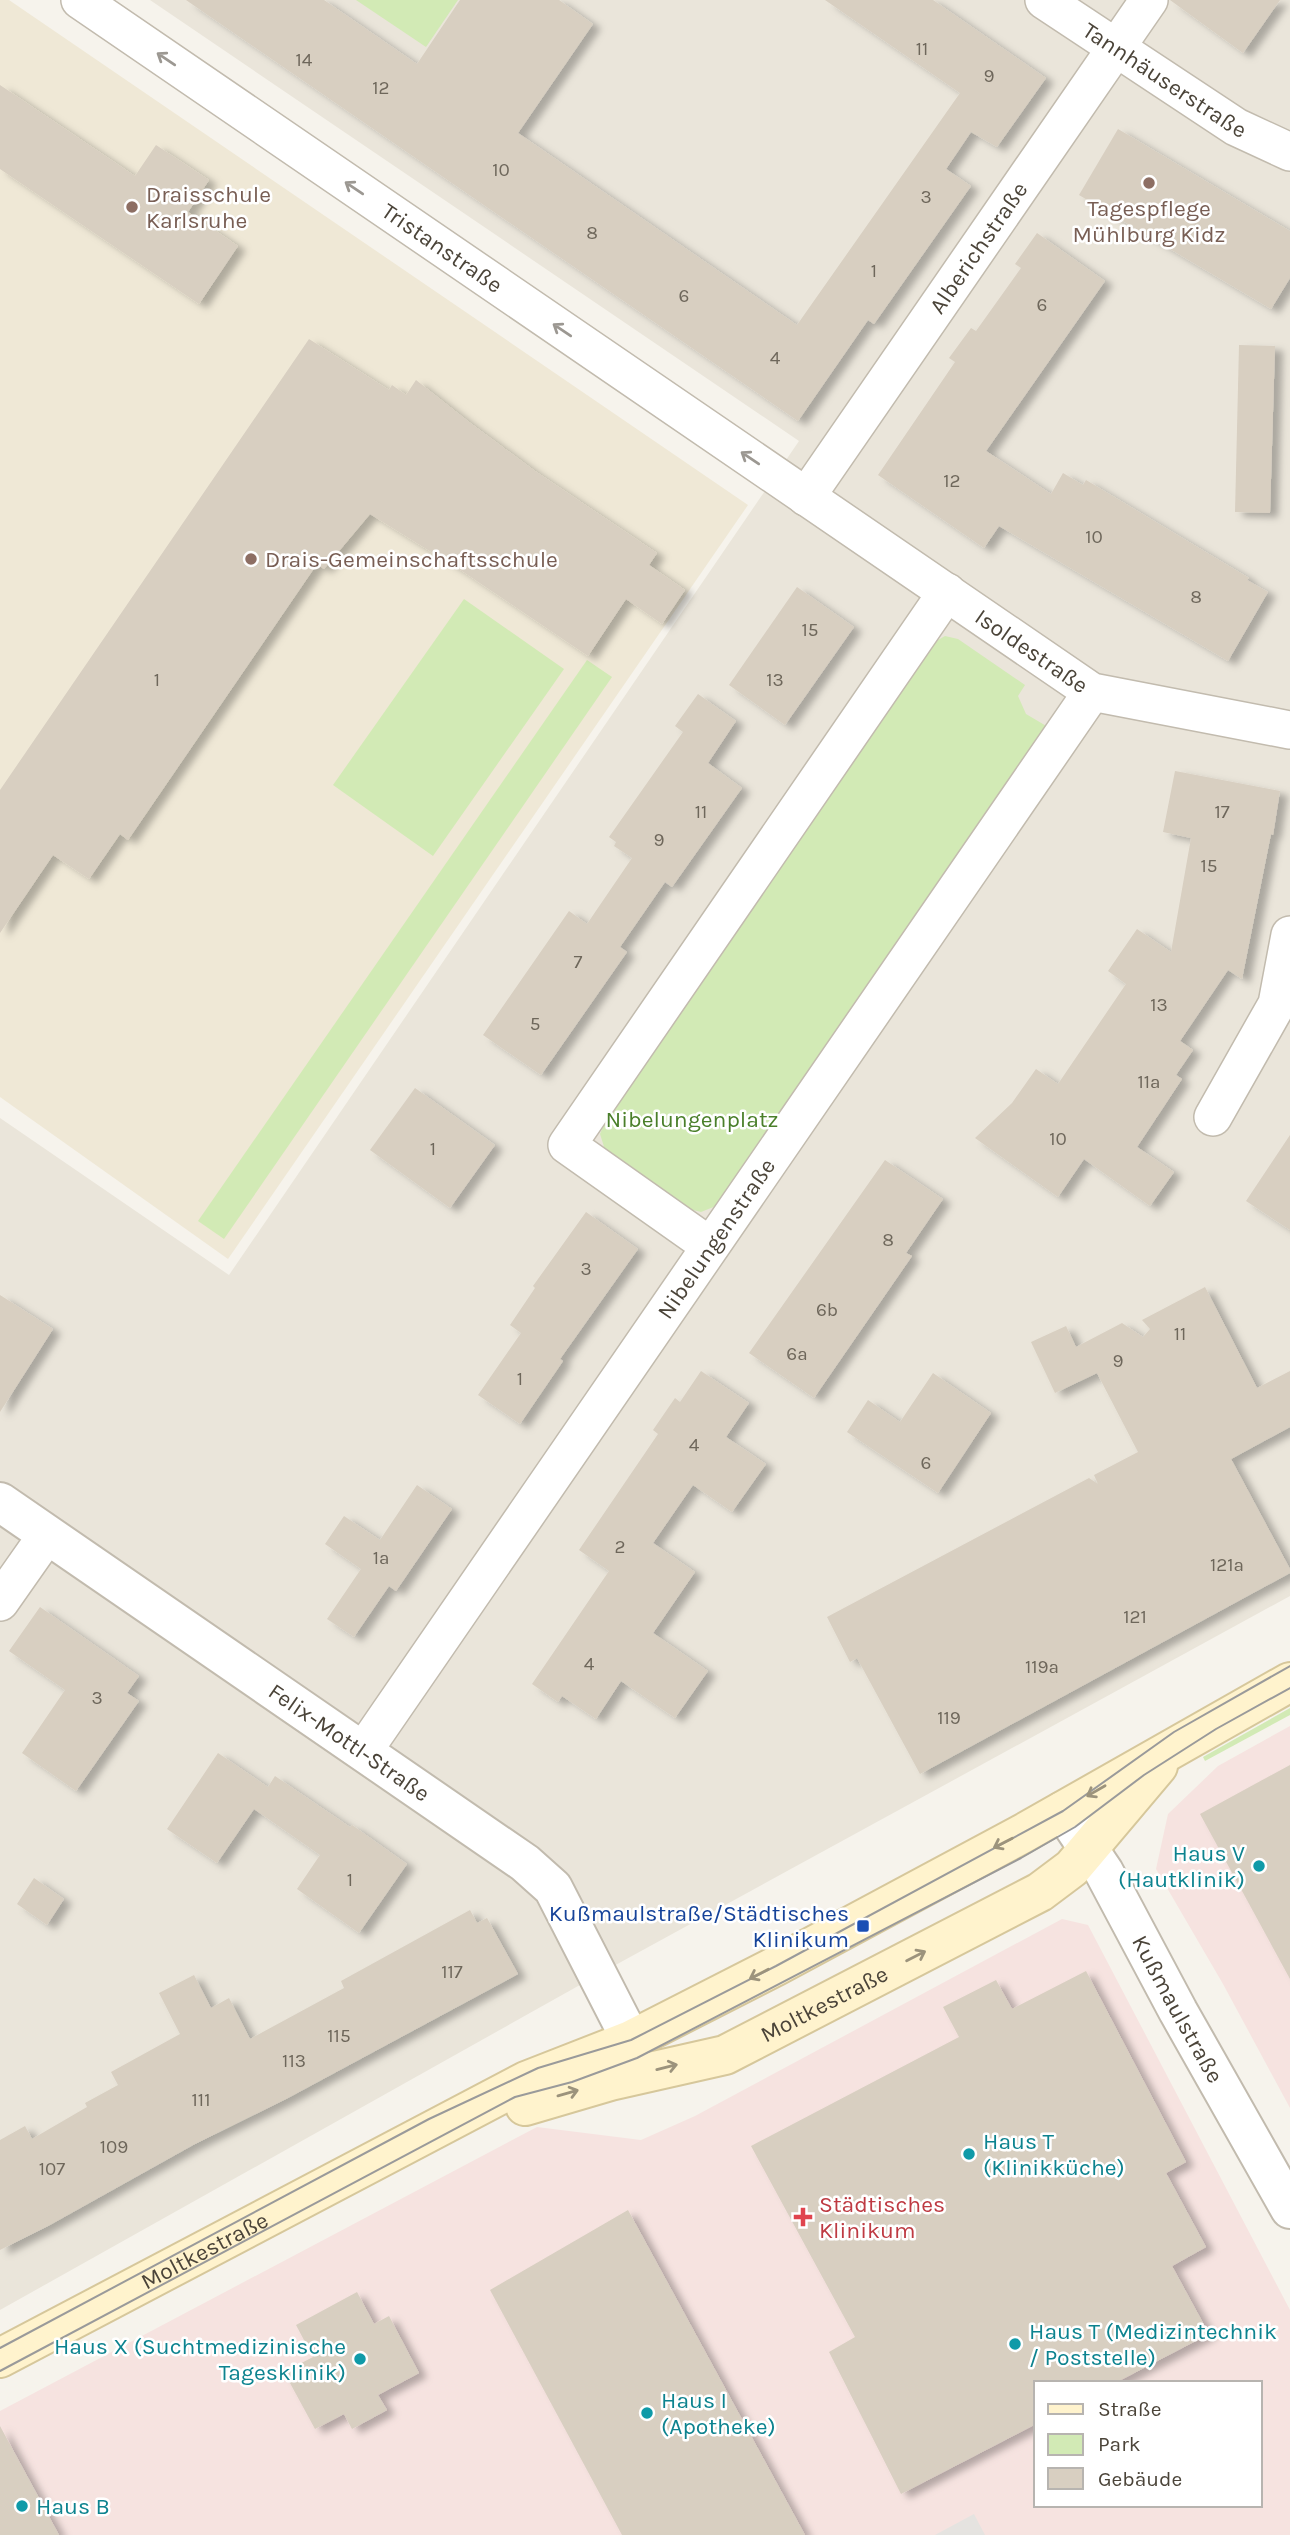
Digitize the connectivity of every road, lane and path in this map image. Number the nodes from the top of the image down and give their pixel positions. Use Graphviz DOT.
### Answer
graph roads {
  1 [pos="80,0"];
  2 [pos="1044,0"];
  3 [pos="1149,0"];
  4 [pos="1116,49"];
  5 [pos="1290,152"];
  6 [pos="806,497"];
  7 [pos="947,592"];
  8 [pos="1093,692"];
  9 [pos="1290,730"];
  10 [pos="1290,935"];
  11 [pos="1213,1117"];
  12 [pos="710,1246"];
  13 [pos="0,1502"];
  14 [pos="47,1535"];
  15 [pos="0,1602"];
  16 [pos="1290,1682"];
  17 [pos="1171,1748"];
  18 [pos="364,1751"];
  19 [pos="1063,1811"];
  20 [pos="1089,1847"];
  21 [pos="631,2040"];
  22 [pos="410,2142"];
  23 [pos="1290,2209"];
  24 [pos="0,2358"];
  6 -- 1 [label="street, Tristanstraße, one-way"];
  2 -- 4 [label="street, Tannhäuserstraße"];
  3 -- 4 [label="street, Alberichstraße"];
  4 -- 5 [label="street, Tannhäuserstraße"];
  4 -- 6 [label="street, Alberichstraße"];
  6 -- 7 [label="street, Isoldestraße"];
  7 -- 8 [label="street, Isoldestraße"];
  7 -- 12 [label="street"];
  8 -- 9 [label="street, Isoldestraße"];
  8 -- 12 [label="street, Nibelungenstraße"];
  10 -- 11 [label="street"];
  12 -- 18 [label="street, Nibelungenstraße"];
  13 -- 14 [label="street, Felix-Mottl-Straße"];
  14 -- 15 [label="street"];
  14 -- 18 [label="street, Felix-Mottl-Straße"];
  16 -- 17 [label="main road, Moltkestraße"];
  17 -- 19 [label="main road, Moltkestraße, one-way"];
  17 -- 20 [label="main road, Moltkestraße"];
  18 -- 21 [label="street, Felix-Mottl-Straße"];
  19 -- 20 [label="street, Kußmaulstraße"];
  19 -- 21 [label="main road, Moltkestraße, one-way"];
  22 -- 20 [label="main road, Moltkestraße, one-way"];
  20 -- 23 [label="street, Kußmaulstraße"];
  21 -- 22 [label="main road, Moltkestraße"];
  22 -- 24 [label="main road, Moltkestraße"];
}
